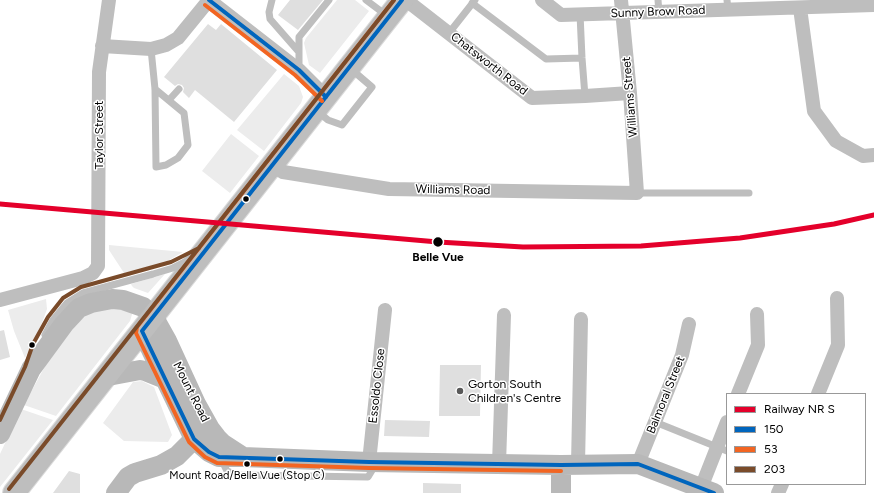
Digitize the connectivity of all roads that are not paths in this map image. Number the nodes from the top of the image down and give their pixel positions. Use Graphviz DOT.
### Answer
graph roads {
  1 [pos="108,0"];
  2 [pos="209,0"];
  3 [pos="272,0"];
  4 [pos="329,0"];
  5 [pos="366,0"];
  6 [pos="402,0"];
  7 [pos="406,0"];
  8 [pos="542,0"];
  9 [pos="474,2"];
  10 [pos="840,3"];
  11 [pos="769,4"];
  12 [pos="870,4"];
  13 [pos="728,5"];
  14 [pos="798,5"];
  15 [pos="659,6"];
  16 [pos="690,6"];
  17 [pos="622,7"];
  18 [pos="580,14"];
  19 [pos="389,18"];
  20 [pos="449,33"];
  21 [pos="102,46"];
  22 [pos="151,49"];
  23 [pos="298,51"];
  24 [pos="582,58"];
  25 [pos="350,68"];
  26 [pos="299,70"];
  27 [pos="155,89"];
  28 [pos="179,89"];
  29 [pos="630,93"];
  30 [pos="585,96"];
  31 [pos="169,100"];
  32 [pos="321,103"];
  33 [pos="874,155"];
  34 [pos="272,165"];
  35 [pos="637,193"];
  36 [pos="749,193"];
  37 [pos="201,254"];
  38 [pos="837,298"];
  39 [pos="0,300"];
  40 [pos="385,310"];
  41 [pos="757,314"];
  42 [pos="504,315"];
  43 [pos="581,319"];
  44 [pos="147,323"];
  45 [pos="688,324"];
  46 [pos="31,369"];
  47 [pos="108,376"];
  48 [pos="166,379"];
  49 [pos="738,393"];
  50 [pos="818,393"];
  51 [pos="196,404"];
  52 [pos="655,422"];
  53 [pos="726,427"];
  54 [pos="0,434"];
  55 [pos="194,439"];
  56 [pos="722,449"];
  57 [pos="219,457"];
  58 [pos="243,457"];
  59 [pos="374,462"];
  60 [pos="499,464"];
  61 [pos="569,464"];
  62 [pos="638,464"];
  63 [pos="707,490"];
  64 [pos="14,493"];
  65 [pos="116,493"];
  66 [pos="561,493"];
  1 -- 21 [label="street, Taylor Street"];
  2 -- 22 [label="street"];
  2 -- 26 [label="street"];
  3 -- 23 [label="lane"];
  4 -- 23 [label="lane"];
  5 -- 19 [label="lane"];
  6 -- 19 [label="highway"];
  7 -- 20 [label="street, Chatsworth Road"];
  8 -- 18 [label="street, Sunny Brow Road"];
  9 -- 20 [label="lane"];
  9 -- 24 [label="lane"];
  10 -- 12 [label="street, Sunny Brow Road"];
  10 -- 14 [label="street, Sunny Brow Road"];
  11 -- 13 [label="street, Sunny Brow Road"];
  11 -- 14 [label="street, Sunny Brow Road"];
  13 -- 16 [label="street, Sunny Brow Road"];
  14 -- 33 [label="street"];
  15 -- 16 [label="street, Sunny Brow Road"];
  15 -- 17 [label="street, Sunny Brow Road"];
  17 -- 18 [label="street, Sunny Brow Road"];
  17 -- 29 [label="street, Williams Street"];
  18 -- 24 [label="lane"];
  19 -- 25 [label="highway"];
  20 -- 30 [label="street, Chatsworth Road"];
  21 -- 22 [label="street"];
  21 -- 39 [label="street, Taylor Street"];
  22 -- 27 [label="lane"];
  23 -- 26 [label="lane"];
  24 -- 30 [label="lane"];
  25 -- 32 [label="highway"];
  25 -- 32 [label="lane"];
  26 -- 32 [label="street"];
  27 -- 31 [label="lane"];
  27 -- 31 [label="lane"];
  28 -- 31 [label="lane"];
  29 -- 30 [label="street, Chatsworth Road"];
  29 -- 35 [label="street, Williams Street"];
  32 -- 34 [label="highway"];
  34 -- 35 [label="street, Williams Road"];
  34 -- 37 [label="highway"];
  35 -- 36 [label="lane"];
  37 -- 44 [label="highway"];
  37 -- 46 [label="lane"];
  38 -- 50 [label="street"];
  40 -- 59 [label="street, Essoldo Close"];
  41 -- 49 [label="street"];
  42 -- 60 [label="street"];
  43 -- 61 [label="street"];
  44 -- 46 [label="main road"];
  44 -- 47 [label="highway"];
  44 -- 48 [label="main road, Mount Road"];
  44 -- 51 [label="main road, Mount Road"];
  45 -- 52 [label="street, Balmoral Street"];
  46 -- 54 [label="main road"];
  47 -- 48 [label="main road"];
  47 -- 64 [label="highway"];
  48 -- 55 [label="main road, Mount Road"];
  51 -- 55 [label="main road"];
  51 -- 58 [label="main road, Mount Road"];
  52 -- 56 [label="lane"];
  52 -- 62 [label="street, Balmoral Street"];
  53 -- 56 [label="street"];
  55 -- 57 [label="main road, Mount Road"];
  55 -- 65 [label="main road"];
  56 -- 63 [label="street"];
  57 -- 58 [label="main road"];
  57 -- 59 [label="lane"];
  58 -- 59 [label="main road"];
  59 -- 60 [label="main road"];
  60 -- 61 [label="main road"];
  61 -- 62 [label="main road"];
  61 -- 66 [label="main road"];
  62 -- 63 [label="main road"];
}
